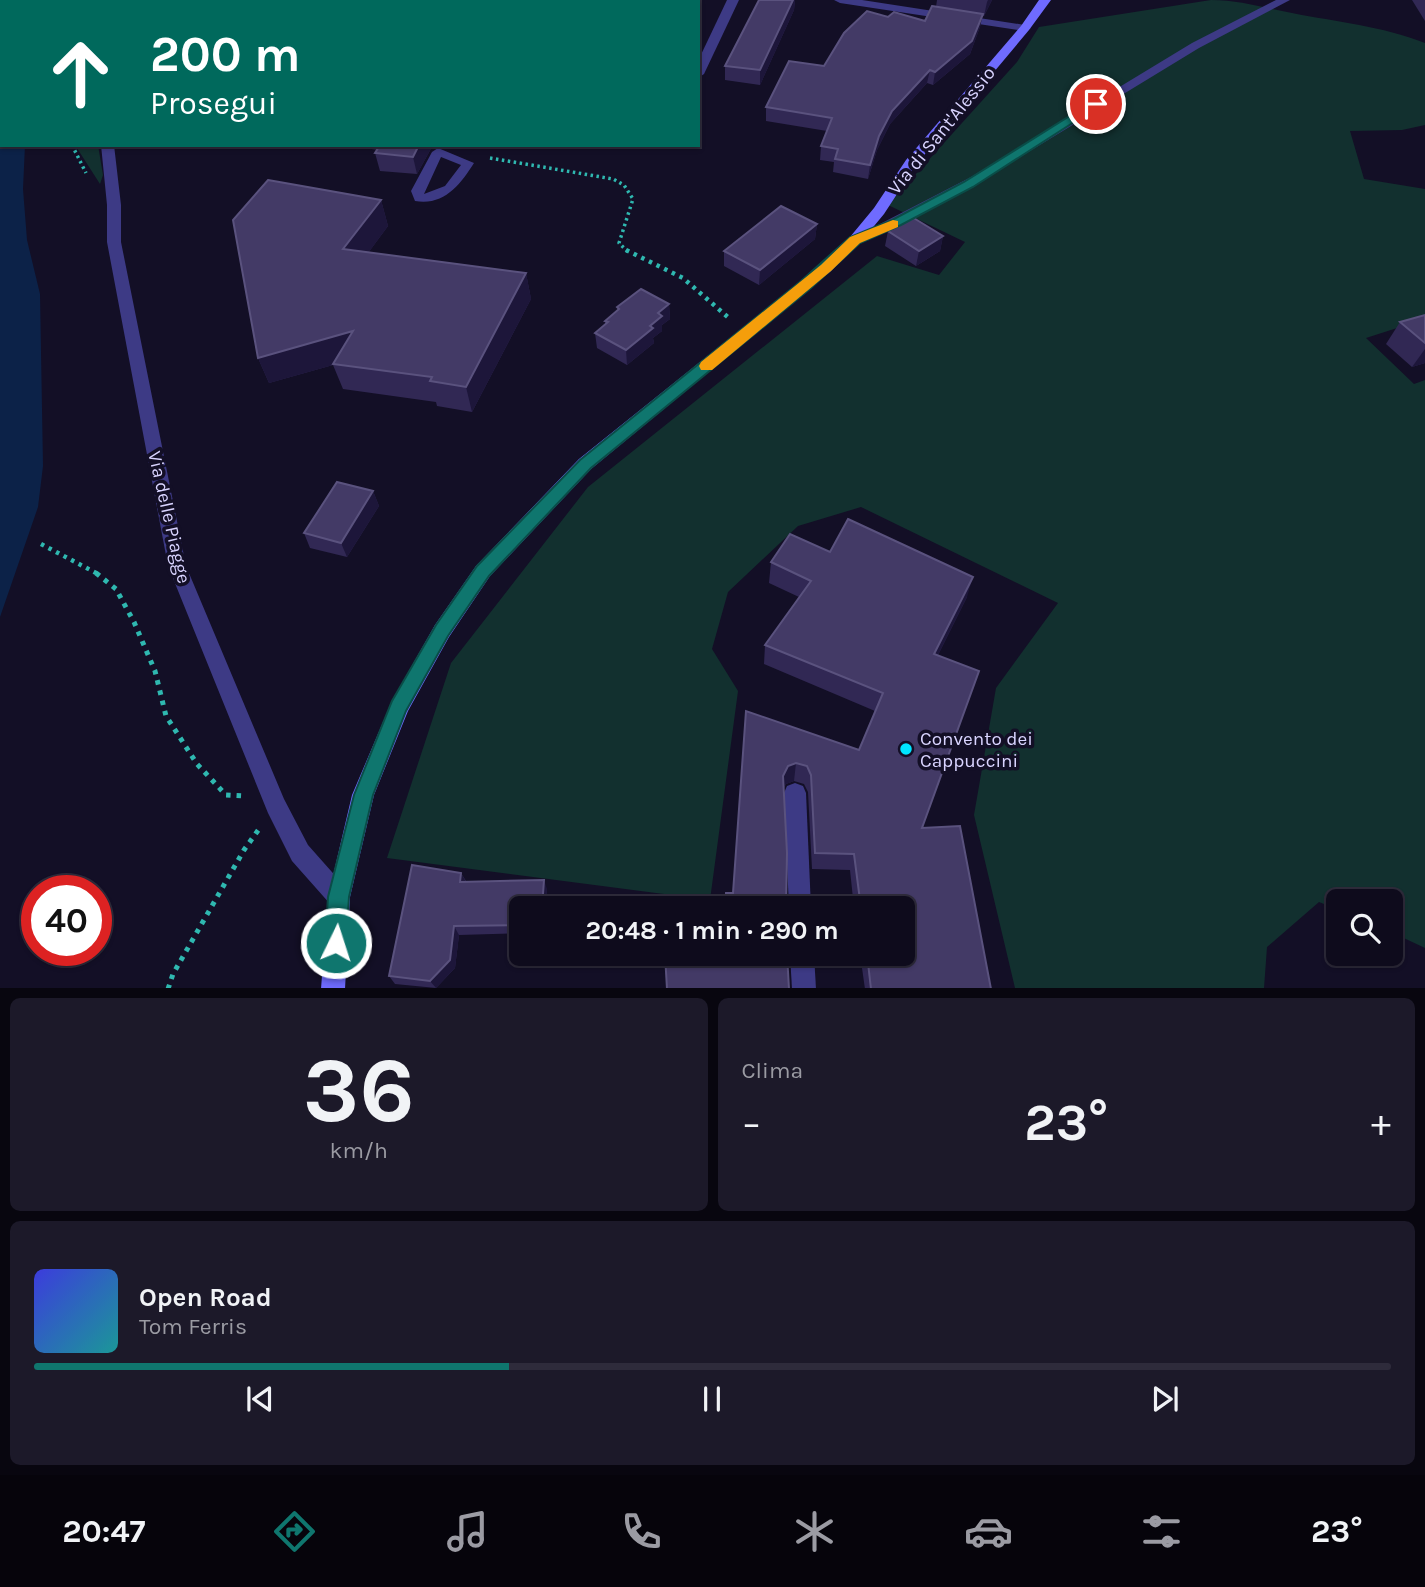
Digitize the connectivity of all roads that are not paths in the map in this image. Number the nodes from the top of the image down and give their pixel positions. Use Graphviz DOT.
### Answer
graph roads {
  1 [pos="733,0"];
  2 [pos="840,0"];
  3 [pos="1045,0"];
  4 [pos="1285,0"];
  5 [pos="1025,28"];
  6 [pos="700,70"];
  7 [pos="107,147"];
  8 [pos="855,240"];
  9 [pos="795,793"];
  10 [pos="799,896"];
  11 [pos="339,897"];
  12 [pos="803,966"];
  13 [pos="333,988"];
  14 [pos="804,988"];
  1 -- 6 [label="street"];
  2 -- 5 [label="street"];
  3 -- 5 [label="street, Via di Sant'Alessio"];
  4 -- 8 [label="lane"];
  5 -- 8 [label="street, Via di Sant'Alessio"];
  7 -- 11 [label="street, Via delle Piagge"];
  8 -- 11 [label="street, Via di Sant'Alessio"];
  9 -- 10 [label="street"];
  11 -- 13 [label="street, Via di Sant'Alessio"];
  12 -- 14 [label="street"];
}
